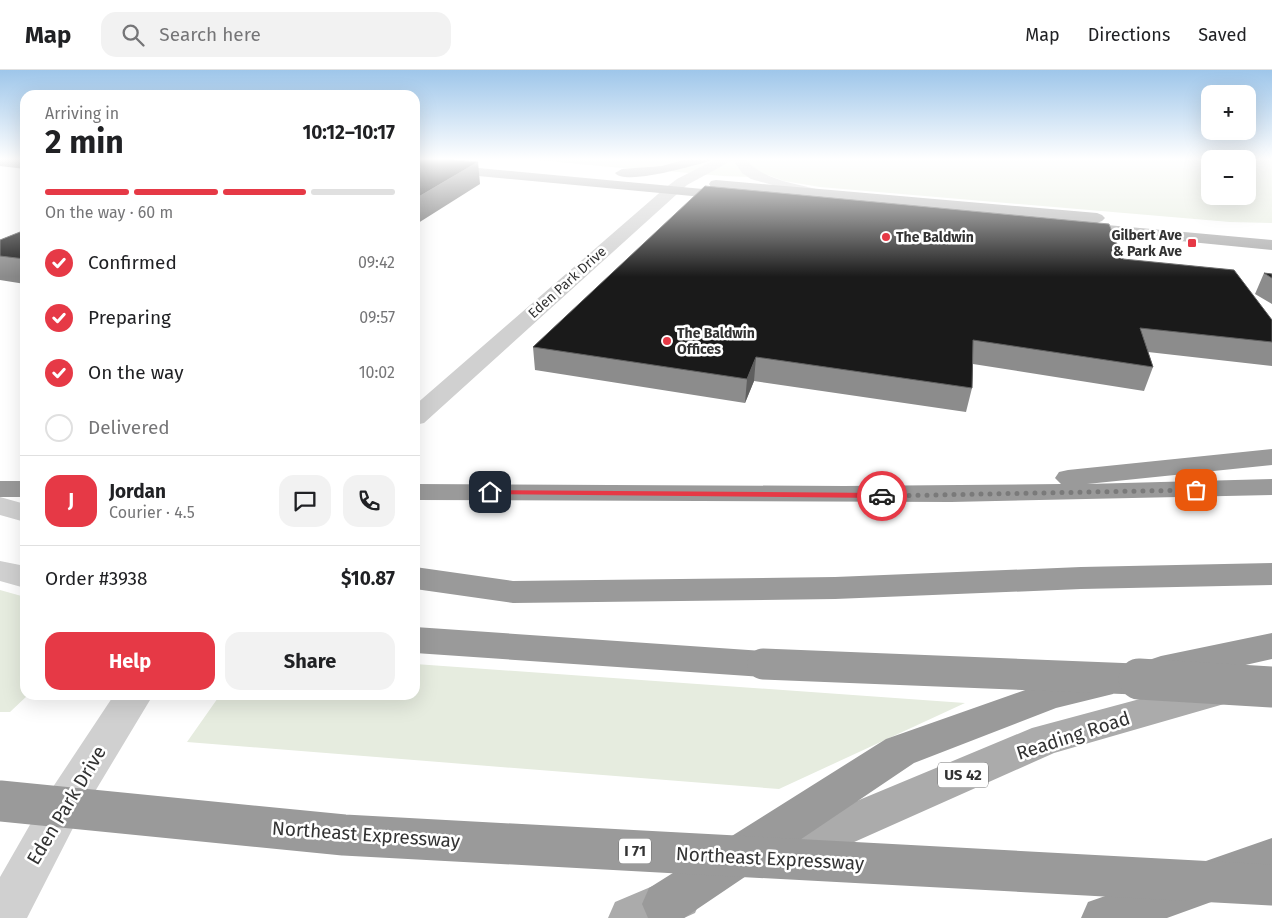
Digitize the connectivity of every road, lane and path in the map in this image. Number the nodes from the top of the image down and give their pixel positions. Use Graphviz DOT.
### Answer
graph roads {
  1 [pos="663,198"];
  2 [pos="793,198"];
  3 [pos="869,198"];
  4 [pos="1272,232"];
  5 [pos="1272,245"];
  6 [pos="420,414"];
  7 [pos="1272,457"];
  8 [pos="1272,487"];
  9 [pos="0,489"];
  10 [pos="20,489"];
  11 [pos="420,492"];
  12 [pos="902,496"];
  13 [pos="0,506"];
  14 [pos="20,512"];
  15 [pos="0,571"];
  16 [pos="1272,574"];
  17 [pos="20,576"];
  18 [pos="420,579"];
  19 [pos="420,640"];
  20 [pos="1272,646"];
  21 [pos="1272,677"];
  22 [pos="1272,687"];
  23 [pos="131,700"];
  24 [pos="0,802"];
  25 [pos="1272,859"];
  26 [pos="1272,885"];
  27 [pos="648,911"];
  28 [pos="2,918"];
  29 [pos="1104,918"];
  1 -- 6 [label="street, Eden Park Drive"];
  2 -- 5 [label="main road"];
  3 -- 4 [label="main road"];
  7 -- 12 [label="highway"];
  8 -- 12 [label="highway"];
  9 -- 10 [label="highway"];
  11 -- 12 [label="highway"];
  13 -- 14 [label="street"];
  15 -- 17 [label="street"];
  16 -- 18 [label="highway"];
  19 -- 22 [label="highway, bridge"];
  20 -- 27 [label="highway"];
  21 -- 27 [label="main road, Reading Road / US 42"];
  23 -- 28 [label="street, Eden Park Drive"];
  24 -- 26 [label="highway, Northeast Expressway / I 71, bridge"];
  25 -- 29 [label="highway"];
}
